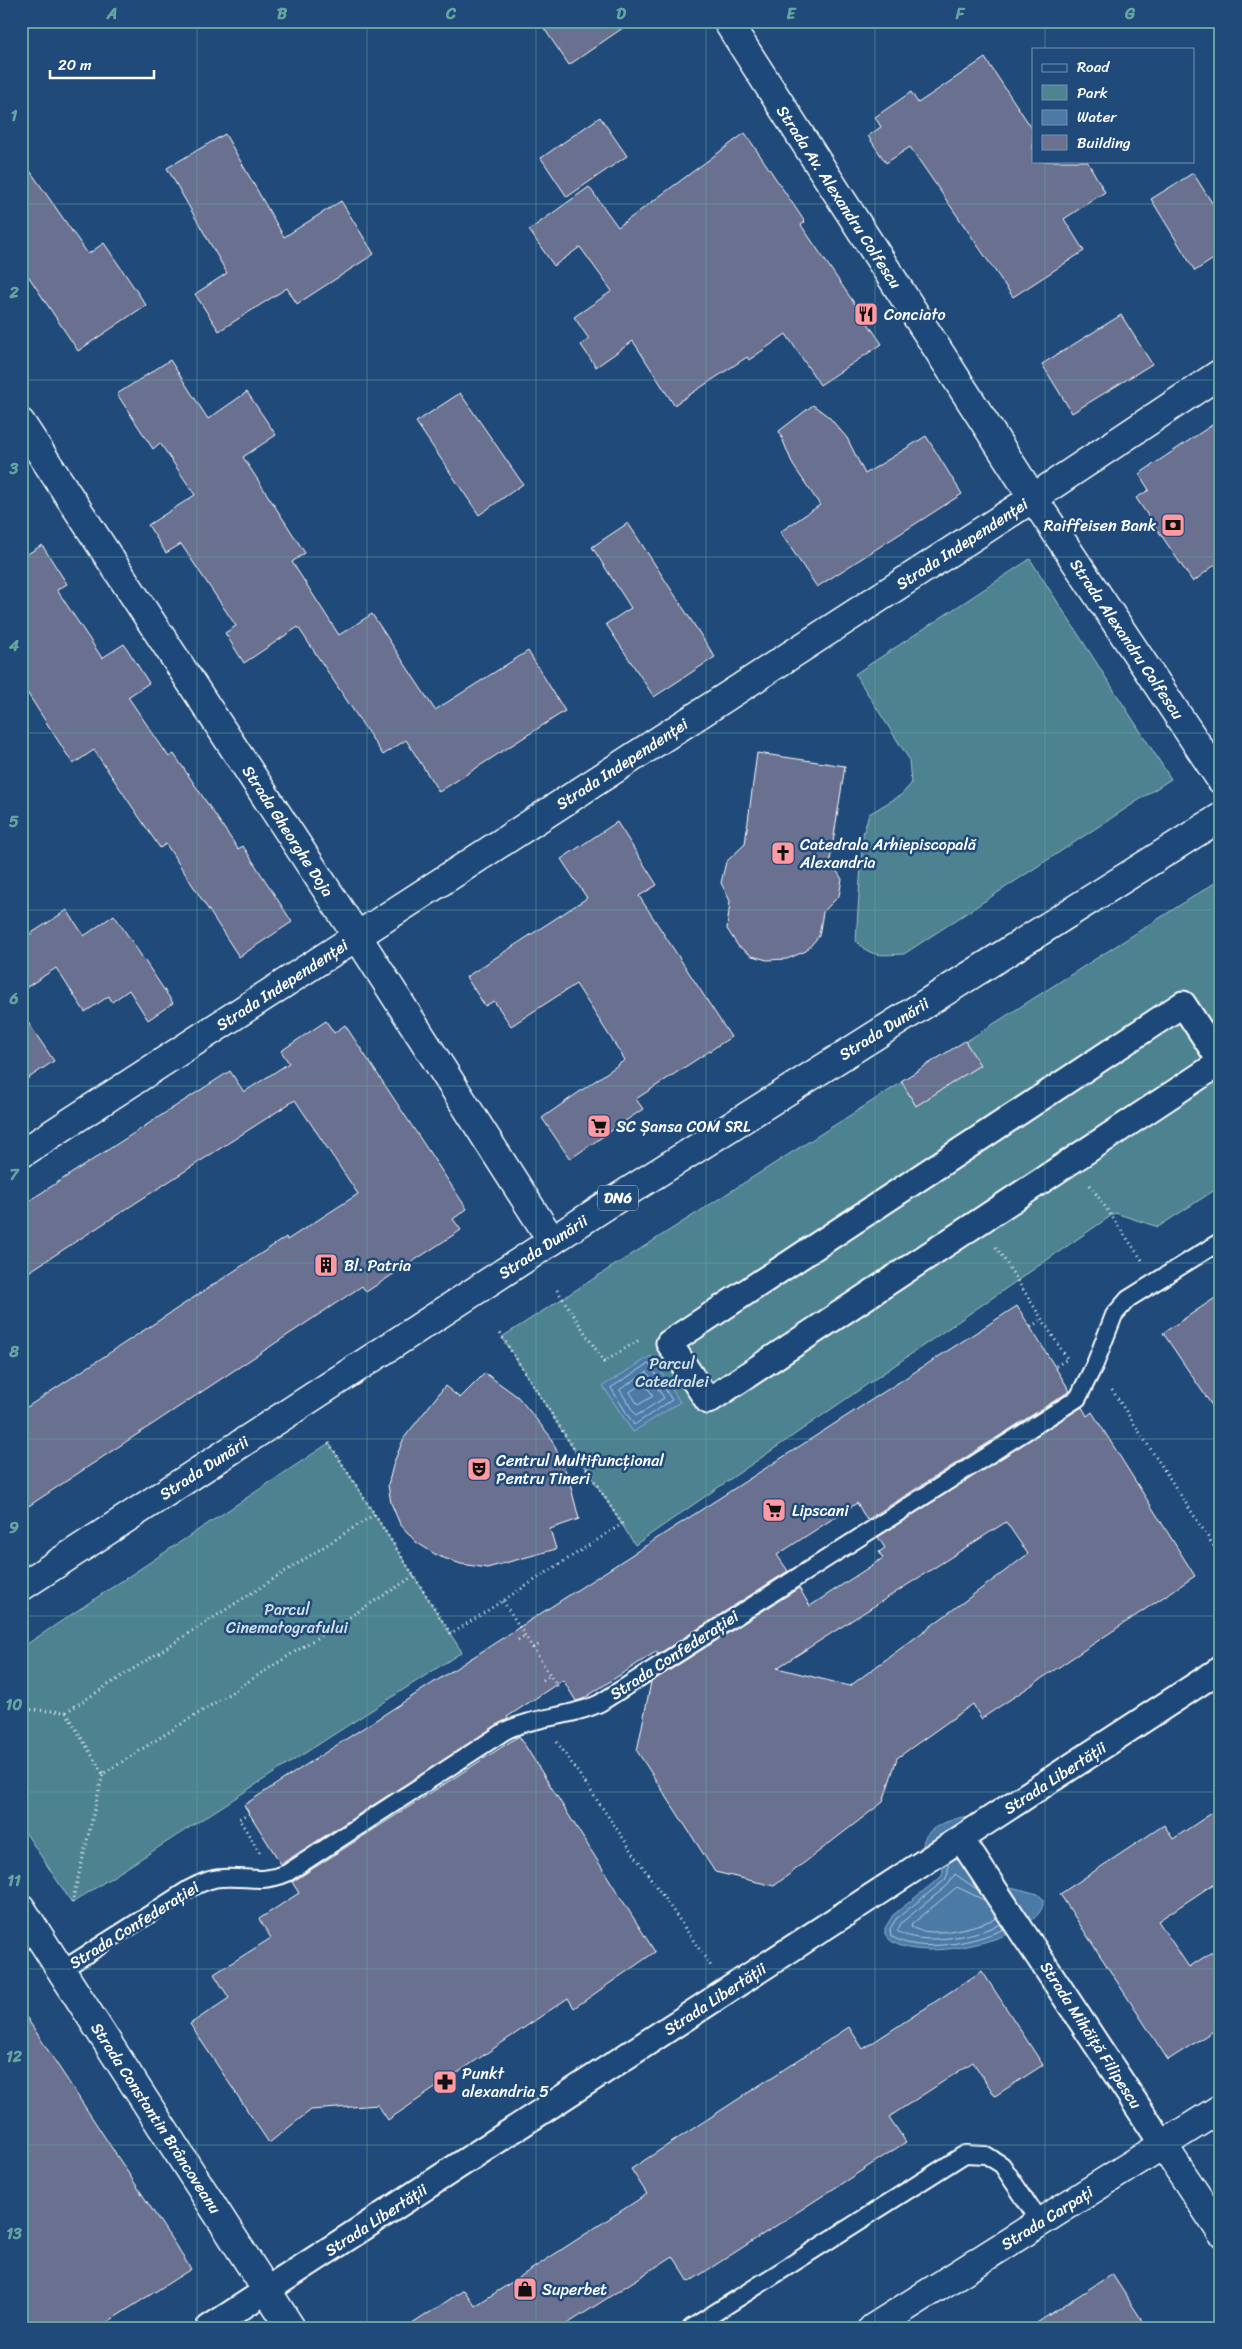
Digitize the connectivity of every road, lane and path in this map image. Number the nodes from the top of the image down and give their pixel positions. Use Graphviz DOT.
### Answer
graph roads {
  1 [pos="727,21"];
  2 [pos="1221,373"];
  3 [pos="21,423"];
  4 [pos="1033,498"];
  5 [pos="1221,780"];
  6 [pos="1221,817"];
  7 [pos="357,936"];
  8 [pos="21,1154"];
  9 [pos="1072,1160"];
  10 [pos="980,1222"];
  11 [pos="552,1241"];
  12 [pos="1221,1241"];
  13 [pos="1157,1281"];
  14 [pos="557,1290"];
  15 [pos="1042,1319"];
  16 [pos="1031,1327"];
  17 [pos="499,1332"];
  18 [pos="669,1342"];
  19 [pos="1068,1360"];
  20 [pos="1095,1364"];
  21 [pos="1056,1366"];
  22 [pos="1081,1392"];
  23 [pos="329,1442"];
  24 [pos="375,1514"];
  25 [pos="1221,1557"];
  26 [pos="414,1576"];
  27 [pos="21,1587"];
  28 [pos="503,1601"];
  29 [pos="525,1636"];
  30 [pos="518,1640"];
  31 [pos="540,1644"];
  32 [pos="533,1648"];
  33 [pos="1221,1669"];
  34 [pos="550,1675"];
  35 [pos="543,1680"];
  36 [pos="21,1709"];
  37 [pos="66,1712"];
  38 [pos="574,1713"];
  39 [pos="541,1719"];
  40 [pos="103,1774"];
  41 [pos="248,1813"];
  42 [pos="961,1839"];
  43 [pos="276,1877"];
  44 [pos="72,1904"];
  45 [pos="21,1908"];
  46 [pos="62,1970"];
  47 [pos="728,1990"];
  48 [pos="1221,2108"];
  49 [pos="1163,2144"];
  50 [pos="1040,2222"];
  51 [pos="1221,2232"];
  52 [pos="267,2290"];
  53 [pos="210,2328"];
  54 [pos="291,2328"];
  55 [pos="691,2328"];
  56 [pos="873,2328"];
  1 -- 4 [label="street, Strada Av. Alexandru Colfescu"];
  2 -- 4 [label="street, Strada Independenței"];
  3 -- 7 [label="street, Strada Gheorghe Doja"];
  4 -- 5 [label="street, Strada Alexandru Colfescu"];
  4 -- 7 [label="street, Strada Independenței"];
  6 -- 11 [label="street, Strada Dunării / DN6"];
  7 -- 8 [label="street, Strada Independenței"];
  7 -- 11 [label="street, Strada Gheorghe Doja"];
  9 -- 10 [label="street"];
  9 -- 13 [label="path"];
  9 -- 18 [label="street"];
  10 -- 15 [label="path"];
  10 -- 18 [label="street"];
  11 -- 27 [label="street, Strada Dunării / DN6"];
  12 -- 13 [label="lane"];
  13 -- 20 [label="lane"];
  14 -- 18 [label="path"];
  15 -- 16 [label="path"];
  15 -- 19 [label="path"];
  17 -- 28 [label="path"];
  19 -- 21 [label="path"];
  19 -- 22 [label="path"];
  20 -- 22 [label="lane"];
  20 -- 25 [label="path"];
  22 -- 38 [label="lane, Strada Confederației"];
  23 -- 24 [label="path"];
  24 -- 26 [label="path"];
  24 -- 37 [label="path"];
  26 -- 28 [label="path"];
  26 -- 40 [label="path"];
  28 -- 29 [label="path"];
  29 -- 30 [label="path"];
  29 -- 32 [label="path"];
  31 -- 32 [label="path"];
  32 -- 34 [label="path"];
  33 -- 42 [label="street, Strada Libertății"];
  34 -- 35 [label="path"];
  34 -- 38 [label="path"];
  36 -- 37 [label="path"];
  37 -- 40 [label="path"];
  38 -- 39 [label="lane, Strada Confederației"];
  39 -- 43 [label="lane, Strada Confederației"];
  39 -- 47 [label="path"];
  40 -- 44 [label="path"];
  41 -- 43 [label="path"];
  42 -- 47 [label="street, Strada Libertății"];
  42 -- 49 [label="street, Strada Mihăiță Filipescu"];
  43 -- 46 [label="lane, Strada Confederației"];
  45 -- 46 [label="street, Strada Constantin Brâncoveanu"];
  46 -- 52 [label="street, Strada Constantin Brâncoveanu"];
  47 -- 52 [label="street, Strada Libertății"];
  48 -- 49 [label="street, Strada Carpați"];
  49 -- 50 [label="street, Strada Carpați"];
  49 -- 51 [label="street, Strada Mihăiță Filipescu"];
  50 -- 55 [label="lane"];
  50 -- 56 [label="street, Strada Carpați"];
  52 -- 53 [label="street, Strada Libertății"];
  52 -- 54 [label="street, Strada Constantin Brâncoveanu"];
}
